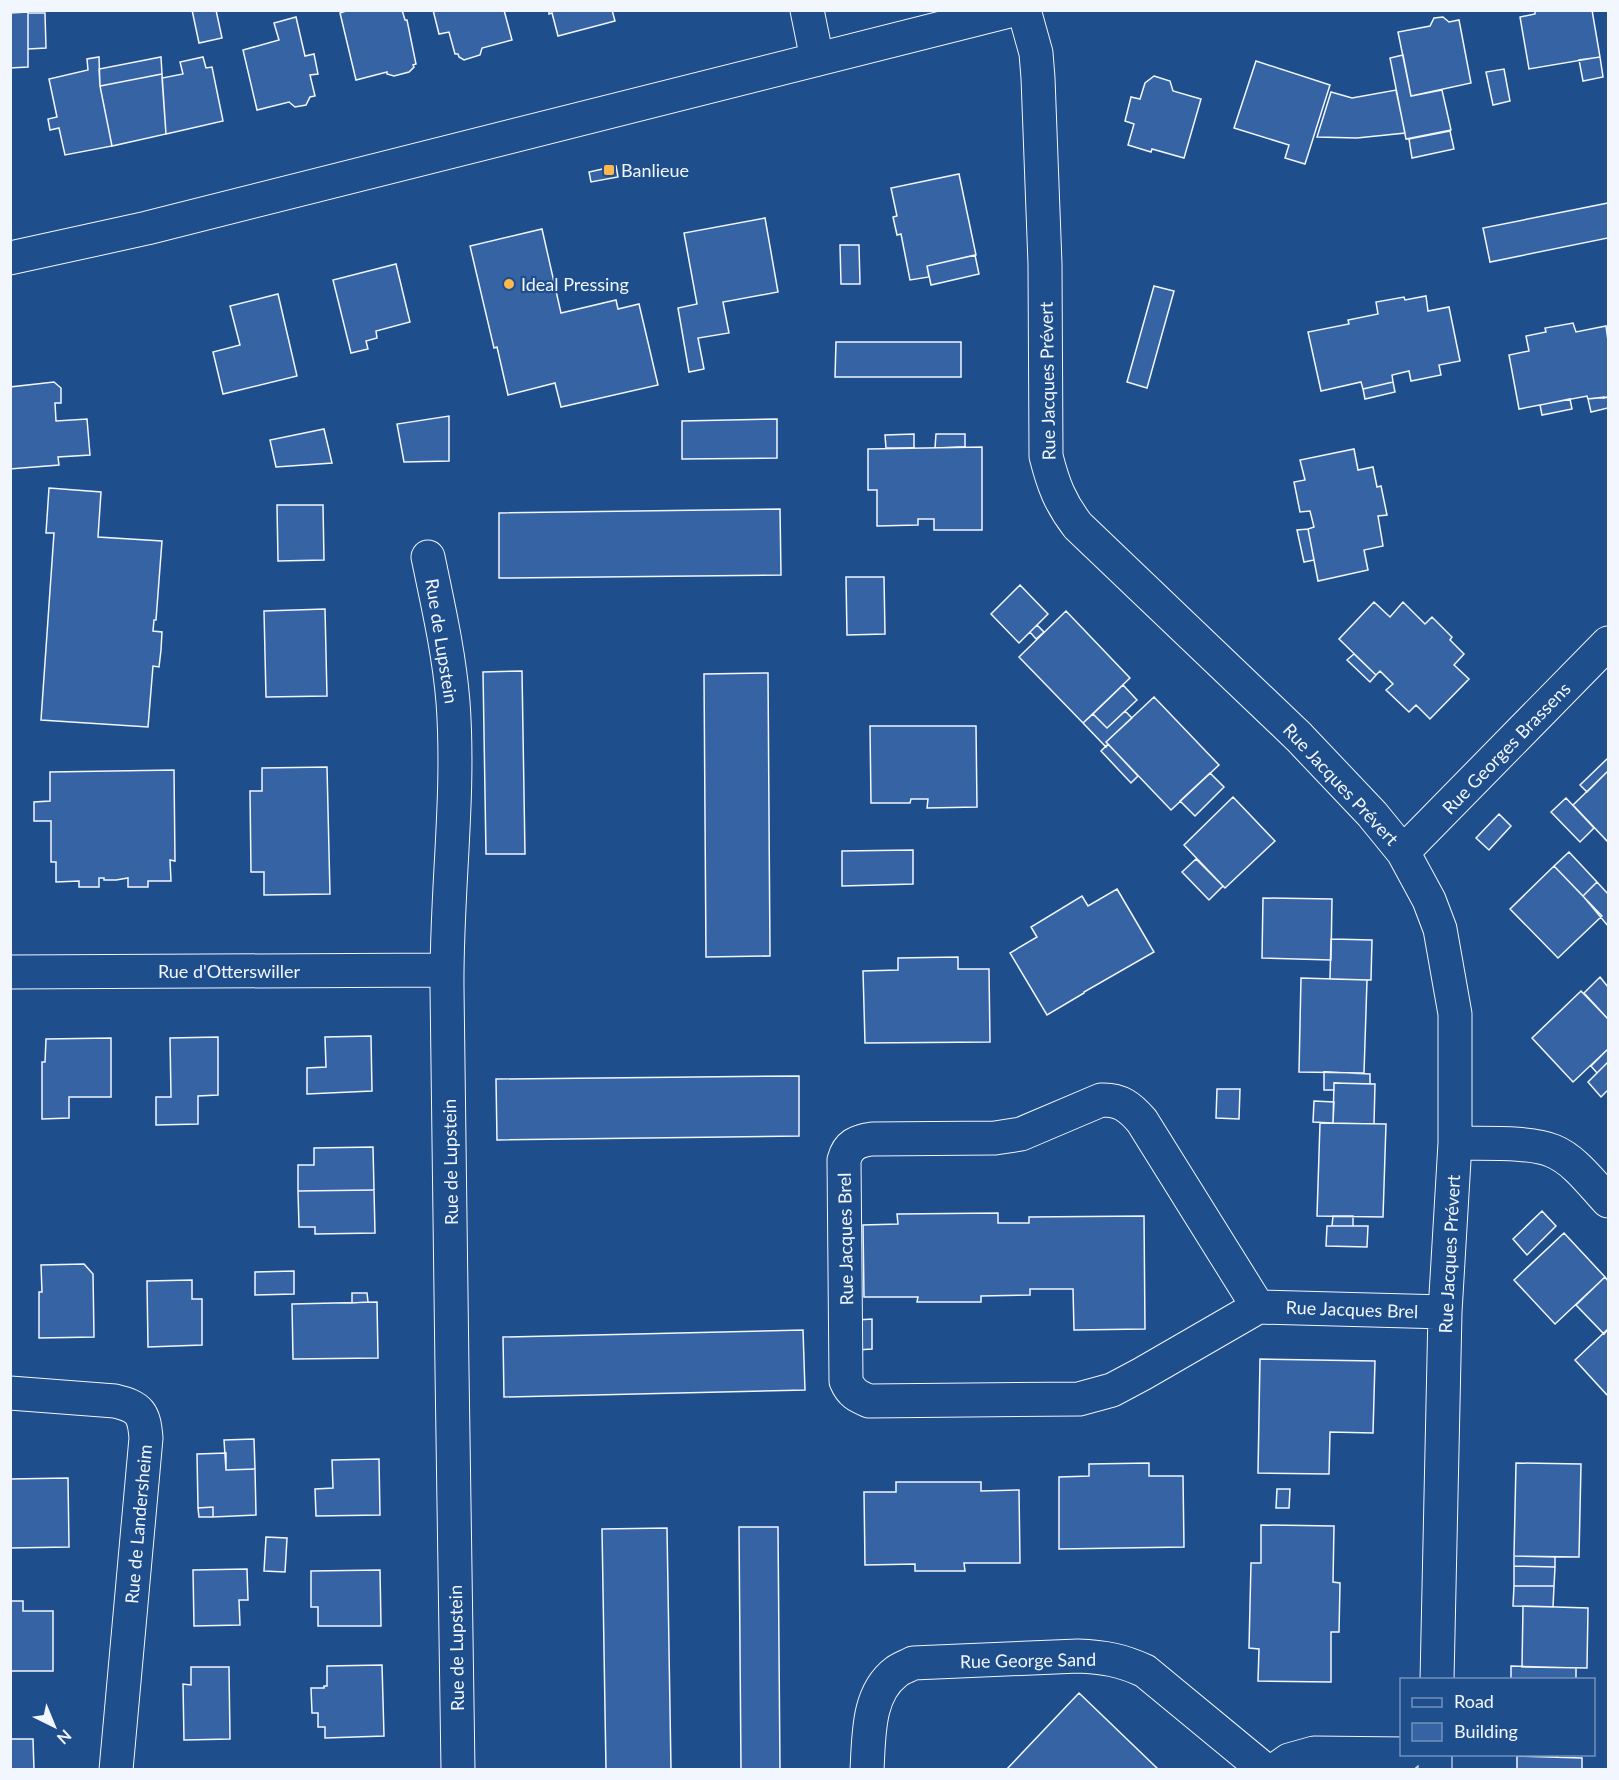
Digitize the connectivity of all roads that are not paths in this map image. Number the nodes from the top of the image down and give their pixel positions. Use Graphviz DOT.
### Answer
graph roads {
  1 [pos="807,10"];
  2 [pos="1013,10"];
  3 [pos="1024,10"];
  4 [pos="927,21"];
  5 [pos="817,58"];
  6 [pos="10,258"];
  7 [pos="428,557"];
  8 [pos="1608,643"];
  9 [pos="1403,852"];
  10 [pos="447,970"];
  11 [pos="10,972"];
  12 [pos="1455,1143"];
  13 [pos="1608,1201"];
  14 [pos="1258,1307"];
  15 [pos="1445,1312"];
  16 [pos="10,1393"];
  17 [pos="1437,1678"];
  18 [pos="1400,1755"];
  19 [pos="116,1770"];
  20 [pos="458,1770"];
  21 [pos="867,1770"];
  22 [pos="1265,1770"];
  23 [pos="1275,1770"];
  1 -- 5 [label="street"];
  2 -- 4 [label="street"];
  3 -- 9 [label="street, Rue Jacques Prévert"];
  4 -- 5 [label="street"];
  5 -- 6 [label="street"];
  7 -- 10 [label="street, Rue de Lupstein"];
  8 -- 9 [label="street, Rue Georges Brassens"];
  9 -- 12 [label="street, Rue Jacques Prévert"];
  10 -- 11 [label="street, Rue d'Otterswiller"];
  10 -- 20 [label="street, Rue de Lupstein"];
  12 -- 13 [label="street"];
  12 -- 15 [label="street, Rue Jacques Prévert"];
  14 -- 14 [label="street, Rue Jacques Brel"];
  14 -- 15 [label="street, Rue Jacques Brel"];
  15 -- 17 [label="street, Rue Jacques Prévert"];
  16 -- 19 [label="street, Rue de Landersheim"];
  18 -- 23 [label="street"];
  21 -- 22 [label="street, Rue George Sand"];
}
